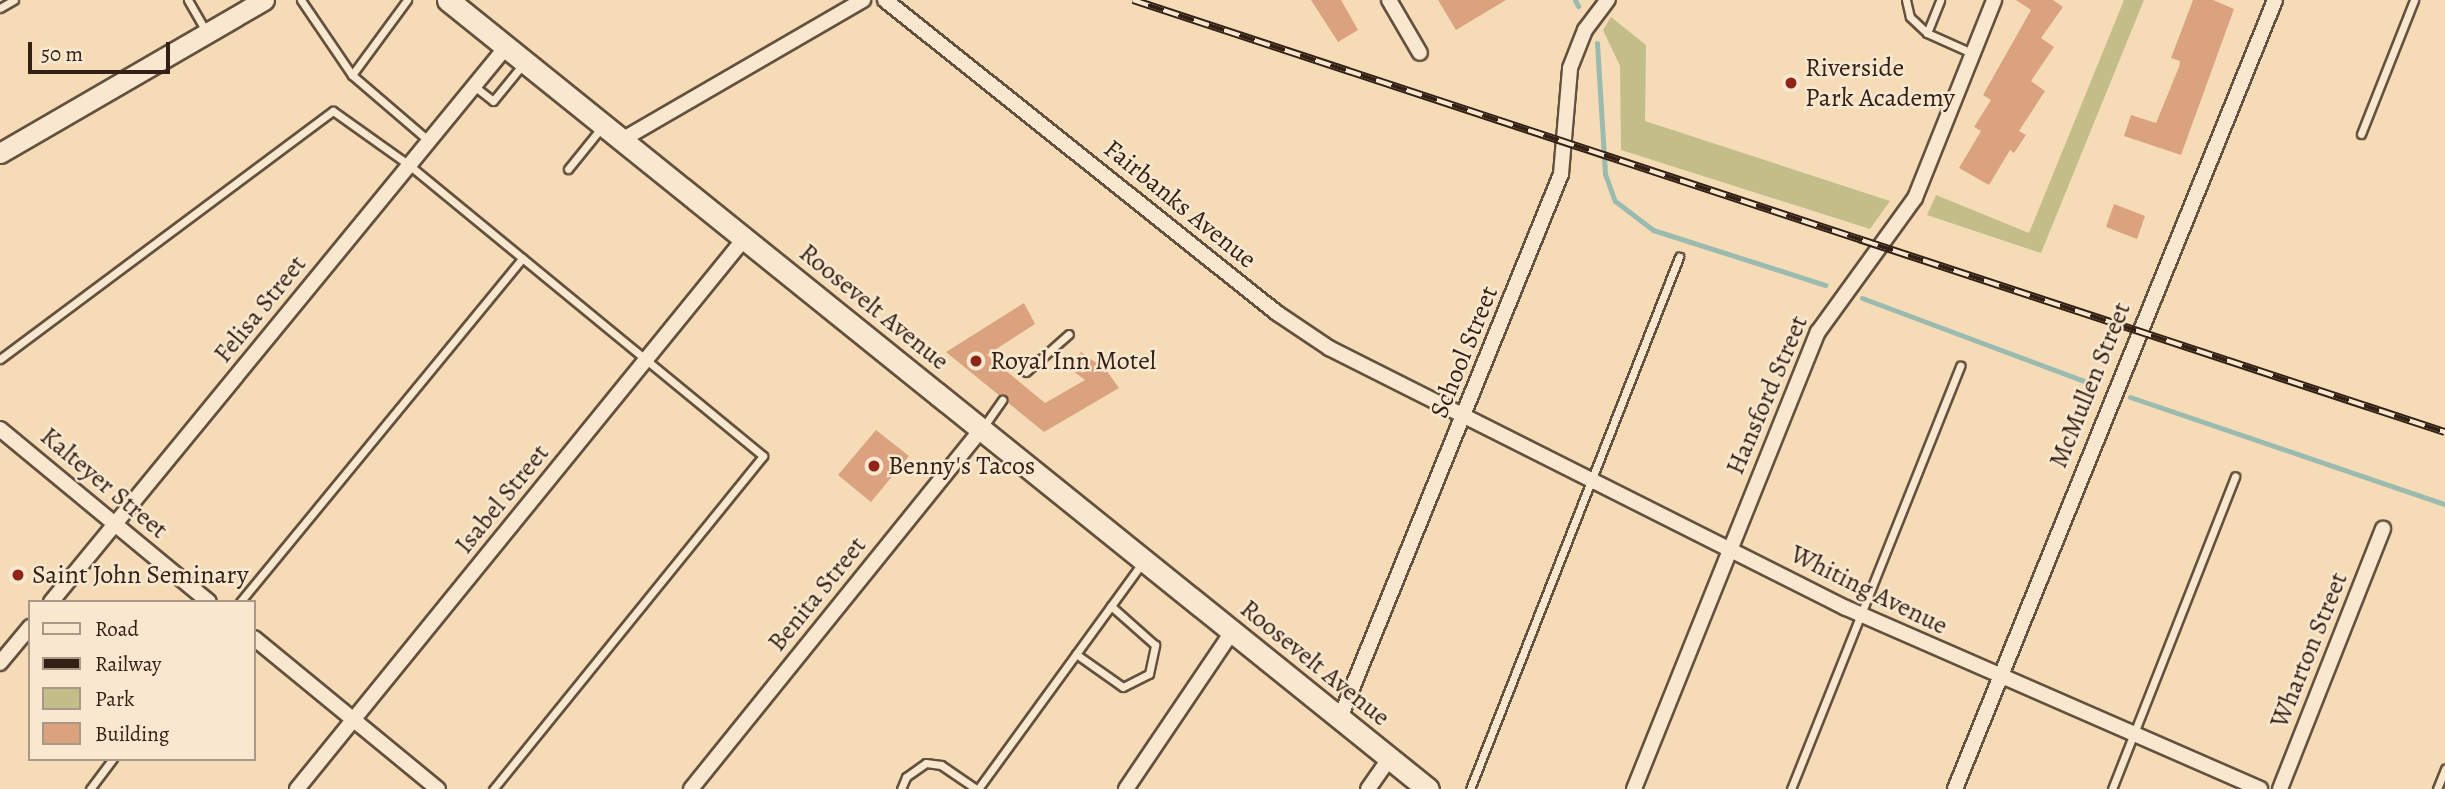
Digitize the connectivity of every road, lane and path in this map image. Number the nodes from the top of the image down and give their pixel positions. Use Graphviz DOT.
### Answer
graph roads {
  1 [pos="14,0"];
  2 [pos="188,0"];
  3 [pos="264,0"];
  4 [pos="302,0"];
  5 [pos="407,0"];
  6 [pos="448,0"];
  7 [pos="863,0"];
  8 [pos="884,0"];
  9 [pos="1388,0"];
  10 [pos="1608,0"];
  11 [pos="1906,0"];
  12 [pos="1940,0"];
  13 [pos="1994,0"];
  14 [pos="2275,0"];
  15 [pos="2414,0"];
  16 [pos="0,8"];
  17 [pos="207,33"];
  18 [pos="1927,33"];
  19 [pos="506,47"];
  20 [pos="1420,53"];
  21 [pos="1973,54"];
  22 [pos="524,63"];
  23 [pos="352,75"];
  24 [pos="474,86"];
  25 [pos="602,126"];
  26 [pos="2361,134"];
  27 [pos="429,141"];
  28 [pos="620,141"];
  29 [pos="0,153"];
  30 [pos="409,165"];
  31 [pos="568,169"];
  32 [pos="744,239"];
  33 [pos="1679,257"];
  34 [pos="523,258"];
  35 [pos="1069,334"];
  36 [pos="0,359"];
  37 [pos="646,360"];
  38 [pos="1960,366"];
  39 [pos="1026,372"];
  40 [pos="1002,400"];
  41 [pos="1464,418"];
  42 [pos="0,429"];
  43 [pos="981,430"];
  44 [pos="2235,475"];
  45 [pos="1592,481"];
  46 [pos="115,525"];
  47 [pos="2383,529"];
  48 [pos="1729,550"];
  49 [pos="1143,562"];
  50 [pos="53,600"];
  51 [pos="207,600"];
  52 [pos="242,600"];
  53 [pos="1111,606"];
  54 [pos="1860,615"];
  55 [pos="28,629"];
  56 [pos="1232,632"];
  57 [pos="256,640"];
  58 [pos="1076,654"];
  59 [pos="0,663"];
  60 [pos="1998,679"];
  61 [pos="1340,718"];
  62 [pos="354,720"];
  63 [pos="2133,736"];
  64 [pos="1390,758"];
  65 [pos="111,761"];
  66 [pos="2445,769"];
  67 [pos="90,789"];
  68 [pos="297,789"];
  69 [pos="438,789"];
  70 [pos="493,789"];
  71 [pos="691,789"];
  72 [pos="901,789"];
  73 [pos="977,789"];
  74 [pos="1126,789"];
  75 [pos="1368,789"];
  76 [pos="1428,789"];
  77 [pos="1470,789"];
  78 [pos="1634,789"];
  79 [pos="1791,789"];
  80 [pos="1955,789"];
  81 [pos="2112,789"];
  82 [pos="2260,789"];
  83 [pos="2280,789"];
  84 [pos="2437,789"];
  1 -- 16 [label="lane"];
  2 -- 17 [label="lane"];
  3 -- 17 [label="street"];
  4 -- 23 [label="lane"];
  5 -- 23 [label="lane"];
  6 -- 19 [label="main road, Roosevelt Avenue"];
  7 -- 28 [label="street"];
  8 -- 41 [label="street, Fairbanks Avenue"];
  9 -- 20 [label="street"];
  10 -- 41 [label="street, School Street"];
  11 -- 18 [label="lane"];
  12 -- 18 [label="lane"];
  13 -- 21 [label="street, Hansford Street"];
  14 -- 60 [label="street, McMullen Street"];
  15 -- 26 [label="lane"];
  17 -- 29 [label="street"];
  18 -- 21 [label="lane"];
  19 -- 22 [label="main road, Roosevelt Avenue"];
  19 -- 24 [label="street, Felisa Street"];
  21 -- 48 [label="street, Hansford Street"];
  22 -- 24 [label="lane"];
  22 -- 25 [label="main road, Roosevelt Avenue"];
  23 -- 27 [label="lane"];
  24 -- 27 [label="street, Felisa Street"];
  25 -- 28 [label="main road, Roosevelt Avenue"];
  25 -- 31 [label="lane"];
  27 -- 30 [label="street, Felisa Street"];
  28 -- 32 [label="main road, Roosevelt Avenue"];
  30 -- 34 [label="lane"];
  30 -- 36 [label="lane"];
  30 -- 46 [label="street, Felisa Street"];
  32 -- 37 [label="street, Isabel Street"];
  32 -- 43 [label="main road, Roosevelt Avenue"];
  33 -- 45 [label="lane"];
  34 -- 37 [label="lane"];
  34 -- 52 [label="lane"];
  35 -- 39 [label="lane"];
  37 -- 62 [label="street, Isabel Street"];
  37 -- 70 [label="lane"];
  38 -- 54 [label="lane"];
  40 -- 43 [label="lane"];
  41 -- 45 [label="street, Whiting Avenue"];
  41 -- 61 [label="street, School Street"];
  42 -- 46 [label="street, Kalteyer Street"];
  43 -- 49 [label="main road, Roosevelt Avenue"];
  43 -- 71 [label="street, Benita Street"];
  44 -- 63 [label="lane"];
  45 -- 48 [label="street, Whiting Avenue"];
  45 -- 77 [label="lane"];
  46 -- 50 [label="street, Felisa Street"];
  46 -- 51 [label="street, Kalteyer Street"];
  47 -- 83 [label="street, Wharton Street"];
  48 -- 54 [label="street, Whiting Avenue"];
  48 -- 78 [label="street, Hansford Street"];
  49 -- 53 [label="lane"];
  49 -- 56 [label="main road, Roosevelt Avenue"];
  53 -- 58 [label="lane"];
  53 -- 58 [label="lane"];
  54 -- 60 [label="street, Whiting Avenue"];
  54 -- 79 [label="lane"];
  55 -- 59 [label="street"];
  56 -- 61 [label="main road, Roosevelt Avenue"];
  56 -- 74 [label="street"];
  57 -- 62 [label="street"];
  58 -- 73 [label="lane"];
  60 -- 63 [label="street, Whiting Avenue"];
  60 -- 80 [label="street, McMullen Street"];
  61 -- 64 [label="main road, Roosevelt Avenue"];
  62 -- 68 [label="street, Isabel Street"];
  62 -- 69 [label="street"];
  63 -- 81 [label="lane"];
  63 -- 82 [label="street, Whiting Avenue"];
  64 -- 75 [label="street"];
  64 -- 76 [label="main road, Roosevelt Avenue"];
  65 -- 67 [label="lane"];
  66 -- 84 [label="lane"];
  72 -- 73 [label="lane"];
}
